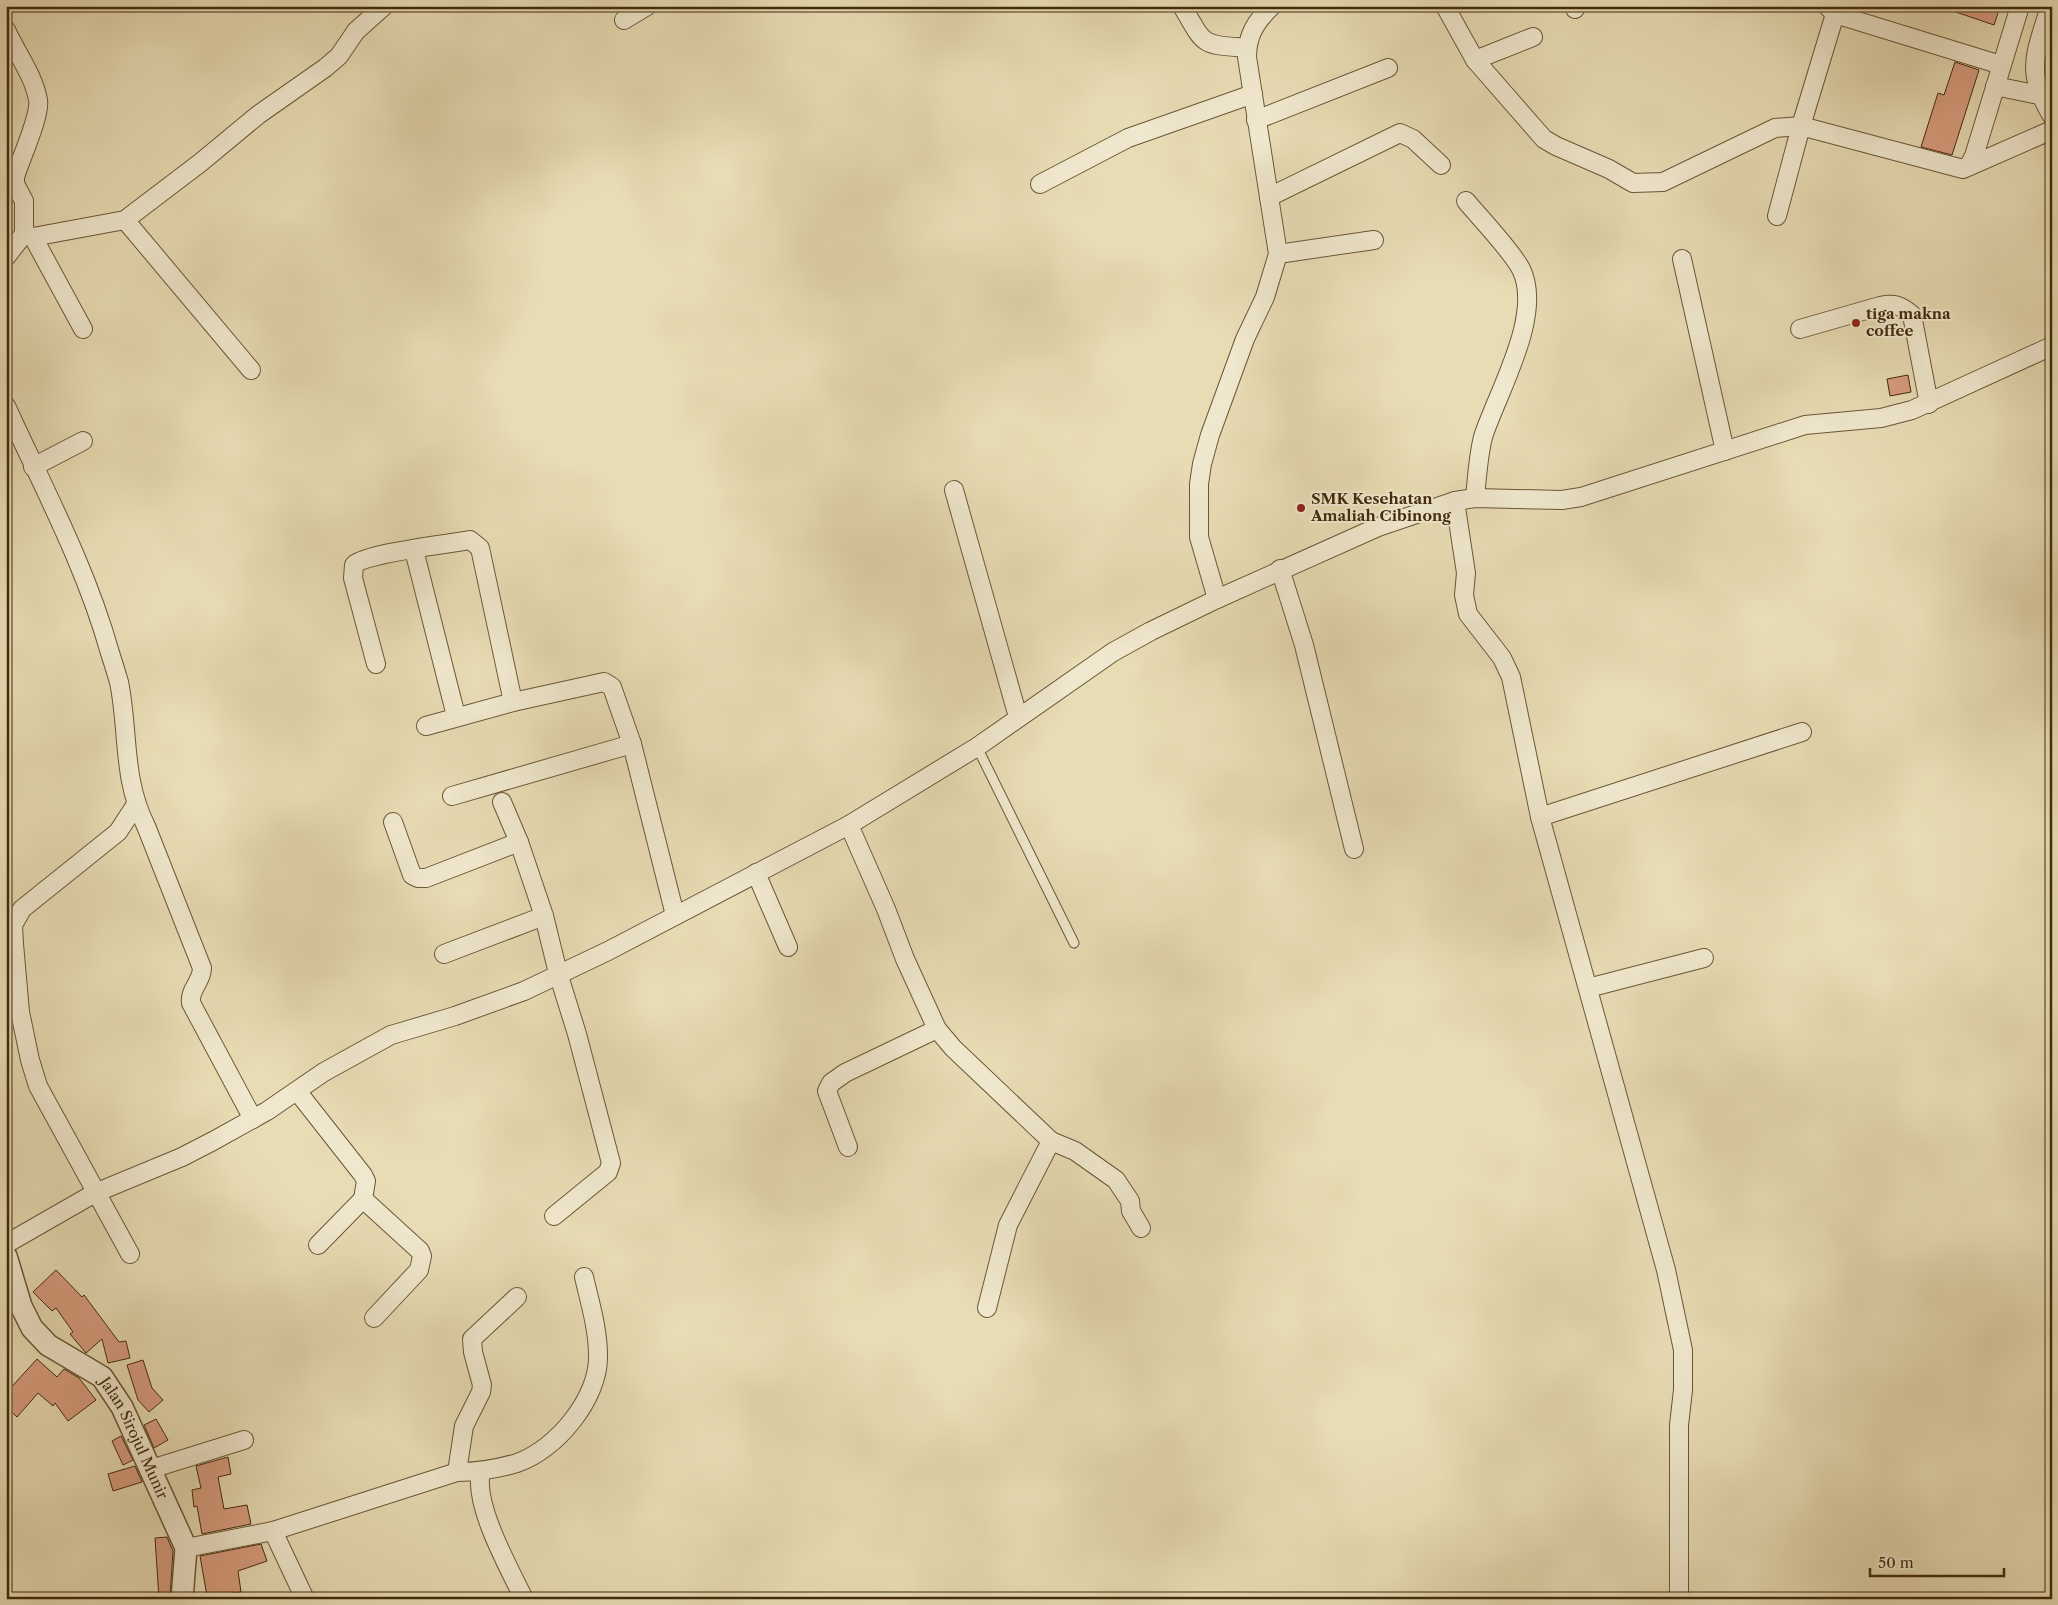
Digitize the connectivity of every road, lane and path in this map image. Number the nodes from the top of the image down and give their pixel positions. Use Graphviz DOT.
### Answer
graph roads {
  1 [pos="384,6"];
  2 [pos="647,6"];
  3 [pos="1182,6"];
  4 [pos="1272,6"];
  5 [pos="1445,6"];
  6 [pos="2020,6"];
  7 [pos="2050,6"];
  8 [pos="1831,10"];
  9 [pos="624,20"];
  10 [pos="6,30"];
  11 [pos="1533,37"];
  12 [pos="1247,48"];
  13 [pos="1475,60"];
  14 [pos="2001,65"];
  15 [pos="1388,68"];
  16 [pos="1995,86"];
  17 [pos="1253,94"];
  18 [pos="2039,95"];
  19 [pos="2052,116"];
  20 [pos="1256,120"];
  21 [pos="1801,126"];
  22 [pos="2052,130"];
  23 [pos="1441,165"];
  24 [pos="1969,166"];
  25 [pos="1040,184"];
  26 [pos="1269,197"];
  27 [pos="1466,201"];
  28 [pos="1777,216"];
  29 [pos="125,220"];
  30 [pos="28,236"];
  31 [pos="1374,240"];
  32 [pos="1278,254"];
  33 [pos="6,257"];
  34 [pos="1682,259"];
  35 [pos="82,329"];
  36 [pos="1800,329"];
  37 [pos="2052,346"];
  38 [pos="251,370"];
  39 [pos="1929,404"];
  40 [pos="6,406"];
  41 [pos="82,441"];
  42 [pos="1725,451"];
  43 [pos="34,467"];
  44 [pos="954,490"];
  45 [pos="1475,498"];
  46 [pos="1455,501"];
  47 [pos="414,550"];
  48 [pos="1280,569"];
  49 [pos="1217,598"];
  50 [pos="376,664"];
  51 [pos="514,702"];
  52 [pos="456,716"];
  53 [pos="1018,717"];
  54 [pos="426,726"];
  55 [pos="1802,732"];
  56 [pos="632,744"];
  57 [pos="977,747"];
  58 [pos="452,796"];
  59 [pos="502,802"];
  60 [pos="135,806"];
  61 [pos="1540,817"];
  62 [pos="393,822"];
  63 [pos="849,825"];
  64 [pos="519,842"];
  65 [pos="1354,849"];
  66 [pos="756,873"];
  67 [pos="675,915"];
  68 [pos="544,916"];
  69 [pos="1074,943"];
  70 [pos="788,947"];
  71 [pos="444,954"];
  72 [pos="1704,958"];
  73 [pos="558,973"];
  74 [pos="1588,988"];
  75 [pos="937,1029"];
  76 [pos="297,1091"];
  77 [pos="253,1118"];
  78 [pos="1051,1141"];
  79 [pos="848,1148"];
  80 [pos="95,1193"];
  81 [pos="363,1199"];
  82 [pos="554,1216"];
  83 [pos="1142,1228"];
  84 [pos="6,1244"];
  85 [pos="318,1245"];
  86 [pos="130,1254"];
  87 [pos="6,1256"];
  88 [pos="584,1277"];
  89 [pos="517,1297"];
  90 [pos="987,1308"];
  91 [pos="374,1318"];
  92 [pos="244,1440"];
  93 [pos="152,1469"];
  94 [pos="457,1472"];
  95 [pos="481,1472"];
  96 [pos="274,1531"];
  97 [pos="186,1548"];
  98 [pos="182,1599"];
  99 [pos="305,1599"];
  100 [pos="524,1599"];
  101 [pos="1679,1599"];
  1 -- 29 [label="street"];
  2 -- 9 [label="street"];
  3 -- 12 [label="street"];
  4 -- 12 [label="street"];
  5 -- 13 [label="street"];
  6 -- 14 [label="street"];
  7 -- 18 [label="street"];
  8 -- 14 [label="street"];
  8 -- 21 [label="street"];
  10 -- 30 [label="street"];
  11 -- 13 [label="street"];
  12 -- 17 [label="street"];
  13 -- 21 [label="street"];
  14 -- 16 [label="street"];
  15 -- 20 [label="street"];
  16 -- 18 [label="street"];
  16 -- 24 [label="street"];
  17 -- 20 [label="street"];
  17 -- 25 [label="street"];
  18 -- 19 [label="street"];
  20 -- 26 [label="street"];
  21 -- 24 [label="street"];
  21 -- 28 [label="street"];
  22 -- 24 [label="street"];
  23 -- 26 [label="street"];
  26 -- 32 [label="street"];
  27 -- 45 [label="street"];
  29 -- 30 [label="street"];
  29 -- 38 [label="street"];
  30 -- 33 [label="street"];
  30 -- 35 [label="street"];
  31 -- 32 [label="street"];
  32 -- 49 [label="street"];
  34 -- 42 [label="street"];
  36 -- 39 [label="street"];
  37 -- 39 [label="street"];
  39 -- 42 [label="street"];
  40 -- 43 [label="street"];
  41 -- 43 [label="street"];
  42 -- 45 [label="street"];
  43 -- 60 [label="street"];
  44 -- 53 [label="street"];
  45 -- 46 [label="street"];
  46 -- 48 [label="street"];
  46 -- 61 [label="street"];
  47 -- 50 [label="street"];
  47 -- 51 [label="street"];
  47 -- 52 [label="street"];
  48 -- 49 [label="street"];
  48 -- 65 [label="street"];
  49 -- 53 [label="street"];
  51 -- 52 [label="street"];
  51 -- 56 [label="street"];
  52 -- 54 [label="street"];
  53 -- 57 [label="street"];
  55 -- 61 [label="street"];
  56 -- 58 [label="street"];
  56 -- 67 [label="street"];
  57 -- 63 [label="street"];
  57 -- 69 [label="lane"];
  59 -- 64 [label="street"];
  60 -- 77 [label="street"];
  60 -- 80 [label="street"];
  61 -- 74 [label="street"];
  62 -- 64 [label="street"];
  63 -- 66 [label="street"];
  63 -- 75 [label="street"];
  64 -- 68 [label="street"];
  66 -- 67 [label="street"];
  66 -- 70 [label="street"];
  67 -- 73 [label="street"];
  68 -- 71 [label="street"];
  68 -- 73 [label="street"];
  72 -- 74 [label="street"];
  73 -- 76 [label="street"];
  73 -- 82 [label="street"];
  74 -- 101 [label="street"];
  75 -- 78 [label="street"];
  75 -- 79 [label="street"];
  76 -- 77 [label="street"];
  76 -- 81 [label="street"];
  77 -- 80 [label="street"];
  78 -- 83 [label="street"];
  78 -- 90 [label="street"];
  80 -- 84 [label="street"];
  80 -- 86 [label="street"];
  81 -- 85 [label="street"];
  81 -- 91 [label="street"];
  87 -- 93 [label="street, Jalan Sirojul Munir"];
  88 -- 95 [label="street"];
  89 -- 94 [label="street"];
  92 -- 93 [label="street"];
  93 -- 97 [label="street, Jalan Sirojul Munir"];
  94 -- 95 [label="street"];
  94 -- 96 [label="street"];
  95 -- 100 [label="street"];
  96 -- 97 [label="street"];
  96 -- 99 [label="street"];
  97 -- 98 [label="street, Jalan Sirojul Munir"];
}
